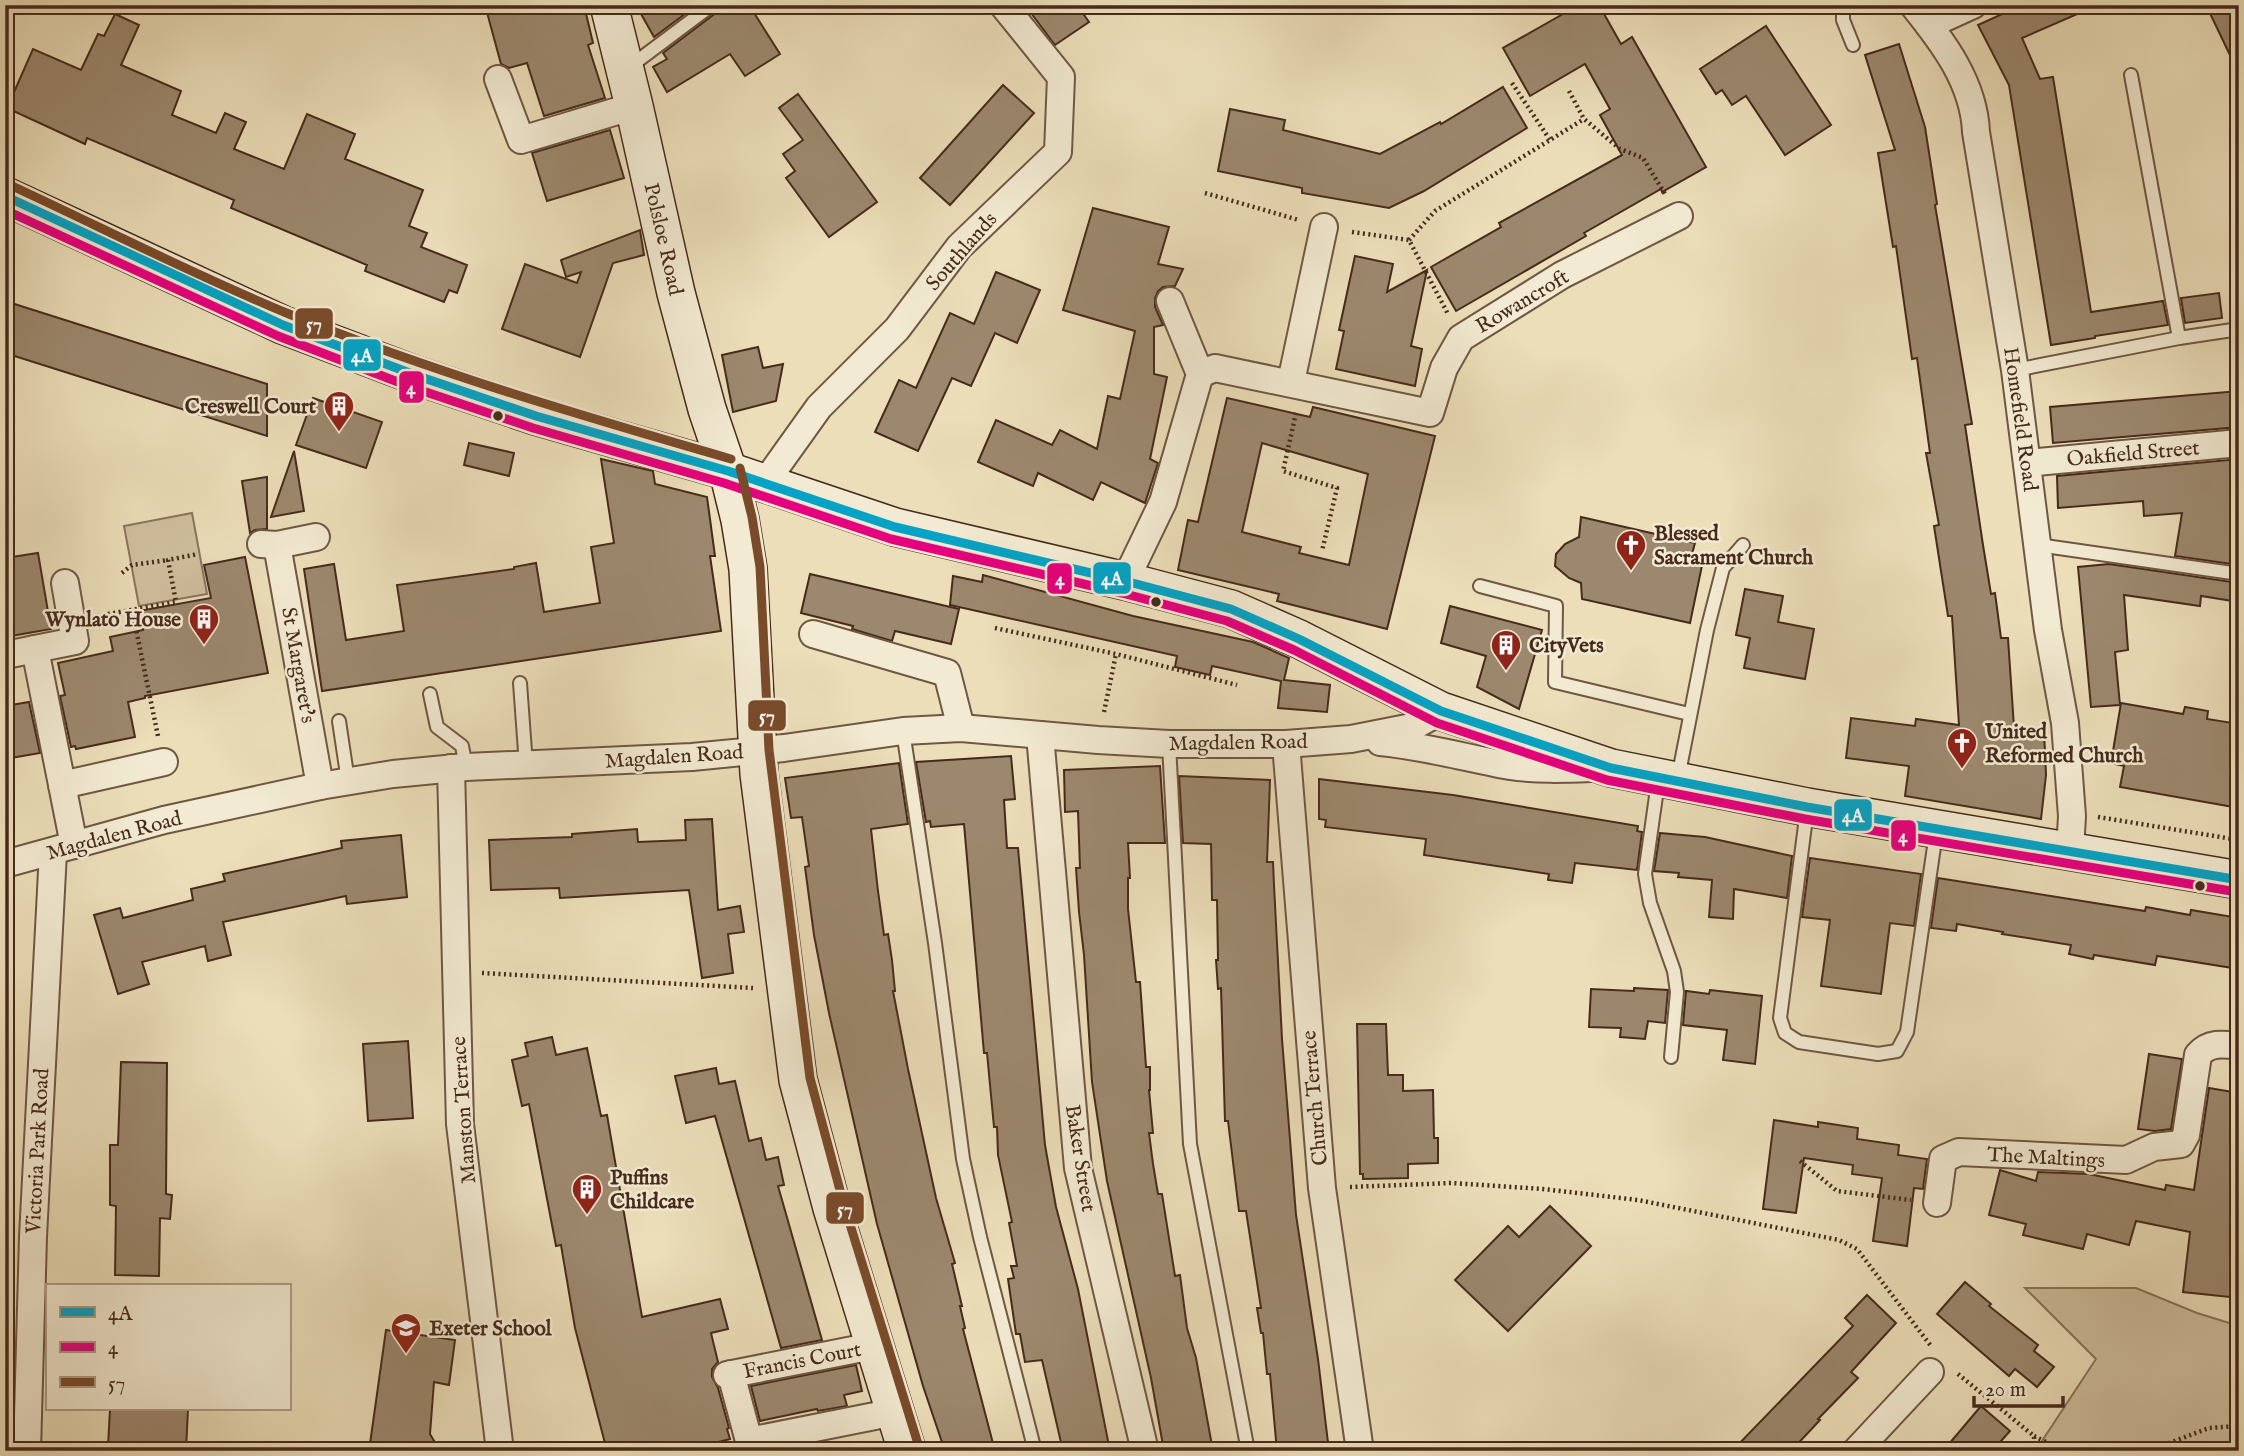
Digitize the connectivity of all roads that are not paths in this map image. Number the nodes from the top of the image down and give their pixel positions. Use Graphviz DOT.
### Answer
graph roads {
  1 [pos="609,5"];
  2 [pos="712,5"];
  3 [pos="1003,5"];
  4 [pos="1973,5"];
  5 [pos="1840,6"];
  6 [pos="1922,15"];
  7 [pos="1853,45"];
  8 [pos="624,71"];
  9 [pos="2131,75"];
  10 [pos="498,79"];
  11 [pos="634,106"];
  12 [pos="5,196"];
  13 [pos="1679,216"];
  14 [pos="1324,227"];
  15 [pos="1170,302"];
  16 [pos="2239,329"];
  17 [pos="2179,338"];
  18 [pos="2015,370"];
  19 [pos="1200,374"];
  20 [pos="1297,383"];
  21 [pos="2239,443"];
  22 [pos="2027,463"];
  23 [pos="728,471"];
  24 [pos="764,484"];
  25 [pos="316,537"];
  26 [pos="1743,545"];
  27 [pos="2038,545"];
  28 [pos="2239,574"];
  29 [pos="1125,581"];
  30 [pos="65,583"];
  31 [pos="1480,586"];
  32 [pos="813,634"];
  33 [pos="35,649"];
  34 [pos="6,655"];
  35 [pos="520,683"];
  36 [pos="430,694"];
  37 [pos="1441,711"];
  38 [pos="1689,715"];
  39 [pos="338,722"];
  40 [pos="961,729"];
  41 [pos="903,731"];
  42 [pos="1040,735"];
  43 [pos="1351,739"];
  44 [pos="1169,744"];
  45 [pos="1286,744"];
  46 [pos="757,751"];
  47 [pos="164,762"];
  48 [pos="526,765"];
  49 [pos="459,768"];
  50 [pos="1611,768"];
  51 [pos="1668,780"];
  52 [pos="348,781"];
  53 [pos="62,785"];
  54 [pos="320,786"];
  55 [pos="1807,807"];
  56 [pos="1936,829"];
  57 [pos="2071,833"];
  58 [pos="63,848"];
  59 [pos="5,864"];
  60 [pos="2239,880"];
  61 [pos="2239,1046"];
  62 [pos="1671,1057"];
  63 [pos="1937,1203"];
  64 [pos="873,1346"];
  65 [pos="1930,1373"];
  66 [pos="895,1412"];
  67 [pos="27,1451"];
  68 [pos="500,1451"];
  69 [pos="907,1451"];
  70 [pos="1035,1451"];
  71 [pos="1145,1451"];
  72 [pos="1248,1451"];
  73 [pos="1360,1451"];
  74 [pos="1857,1451"];
  1 -- 8 [label="main road, Polsloe Road"];
  2 -- 8 [label="lane"];
  3 -- 24 [label="street, Southlands"];
  4 -- 6 [label="street"];
  5 -- 7 [label="lane"];
  6 -- 18 [label="street, Homefield Road"];
  8 -- 11 [label="main road, Polsloe Road"];
  9 -- 17 [label="lane"];
  10 -- 11 [label="street"];
  11 -- 23 [label="main road, Polsloe Road"];
  12 -- 23 [label="main road"];
  13 -- 20 [label="street, Rowancroft"];
  14 -- 20 [label="street"];
  15 -- 19 [label="street"];
  16 -- 17 [label="lane"];
  17 -- 18 [label="lane"];
  18 -- 22 [label="street, Homefield Road"];
  19 -- 20 [label="street, Rowancroft"];
  19 -- 29 [label="street"];
  21 -- 22 [label="street, Oakfield Street"];
  22 -- 27 [label="street, Homefield Road"];
  23 -- 24 [label="main road"];
  23 -- 46 [label="main road, Polsloe Road"];
  24 -- 29 [label="main road"];
  25 -- 54 [label="street, St Margaret's"];
  26 -- 38 [label="lane"];
  27 -- 28 [label="lane"];
  27 -- 57 [label="street, Homefield Road"];
  29 -- 37 [label="main road"];
  30 -- 33 [label="street"];
  31 -- 38 [label="lane"];
  32 -- 40 [label="street"];
  33 -- 34 [label="street"];
  33 -- 53 [label="street"];
  35 -- 48 [label="lane"];
  36 -- 49 [label="lane"];
  37 -- 43 [label="street, Magdalen Road"];
  37 -- 50 [label="main road"];
  38 -- 51 [label="lane"];
  39 -- 52 [label="lane"];
  40 -- 41 [label="street, Magdalen Road"];
  40 -- 42 [label="street, Magdalen Road"];
  41 -- 46 [label="street, Magdalen Road"];
  41 -- 70 [label="lane"];
  42 -- 44 [label="street, Magdalen Road"];
  42 -- 71 [label="street, Baker Street"];
  43 -- 45 [label="street, Magdalen Road"];
  43 -- 50 [label="street, Magdalen Road"];
  44 -- 45 [label="street, Magdalen Road"];
  44 -- 72 [label="lane"];
  45 -- 73 [label="street, Church Terrace"];
  46 -- 48 [label="street, Magdalen Road"];
  46 -- 64 [label="main road, Polsloe Road"];
  47 -- 53 [label="street"];
  48 -- 49 [label="street, Magdalen Road"];
  49 -- 52 [label="street, Magdalen Road"];
  49 -- 68 [label="street, Manston Terrace"];
  50 -- 51 [label="main road"];
  51 -- 55 [label="main road"];
  51 -- 62 [label="lane"];
  52 -- 54 [label="street, Magdalen Road"];
  53 -- 58 [label="street"];
  54 -- 58 [label="street, Magdalen Road"];
  55 -- 56 [label="main road"];
  55 -- 56 [label="lane"];
  56 -- 57 [label="main road"];
  57 -- 60 [label="main road"];
  58 -- 59 [label="street, Magdalen Road"];
  58 -- 67 [label="street, Victoria Park Road"];
  61 -- 63 [label="street, The Maltings"];
  64 -- 66 [label="main road, Polsloe Road"];
  64 -- 66 [label="street, Francis Court"];
  65 -- 74 [label="street"];
  66 -- 69 [label="main road, Polsloe Road"];
}
